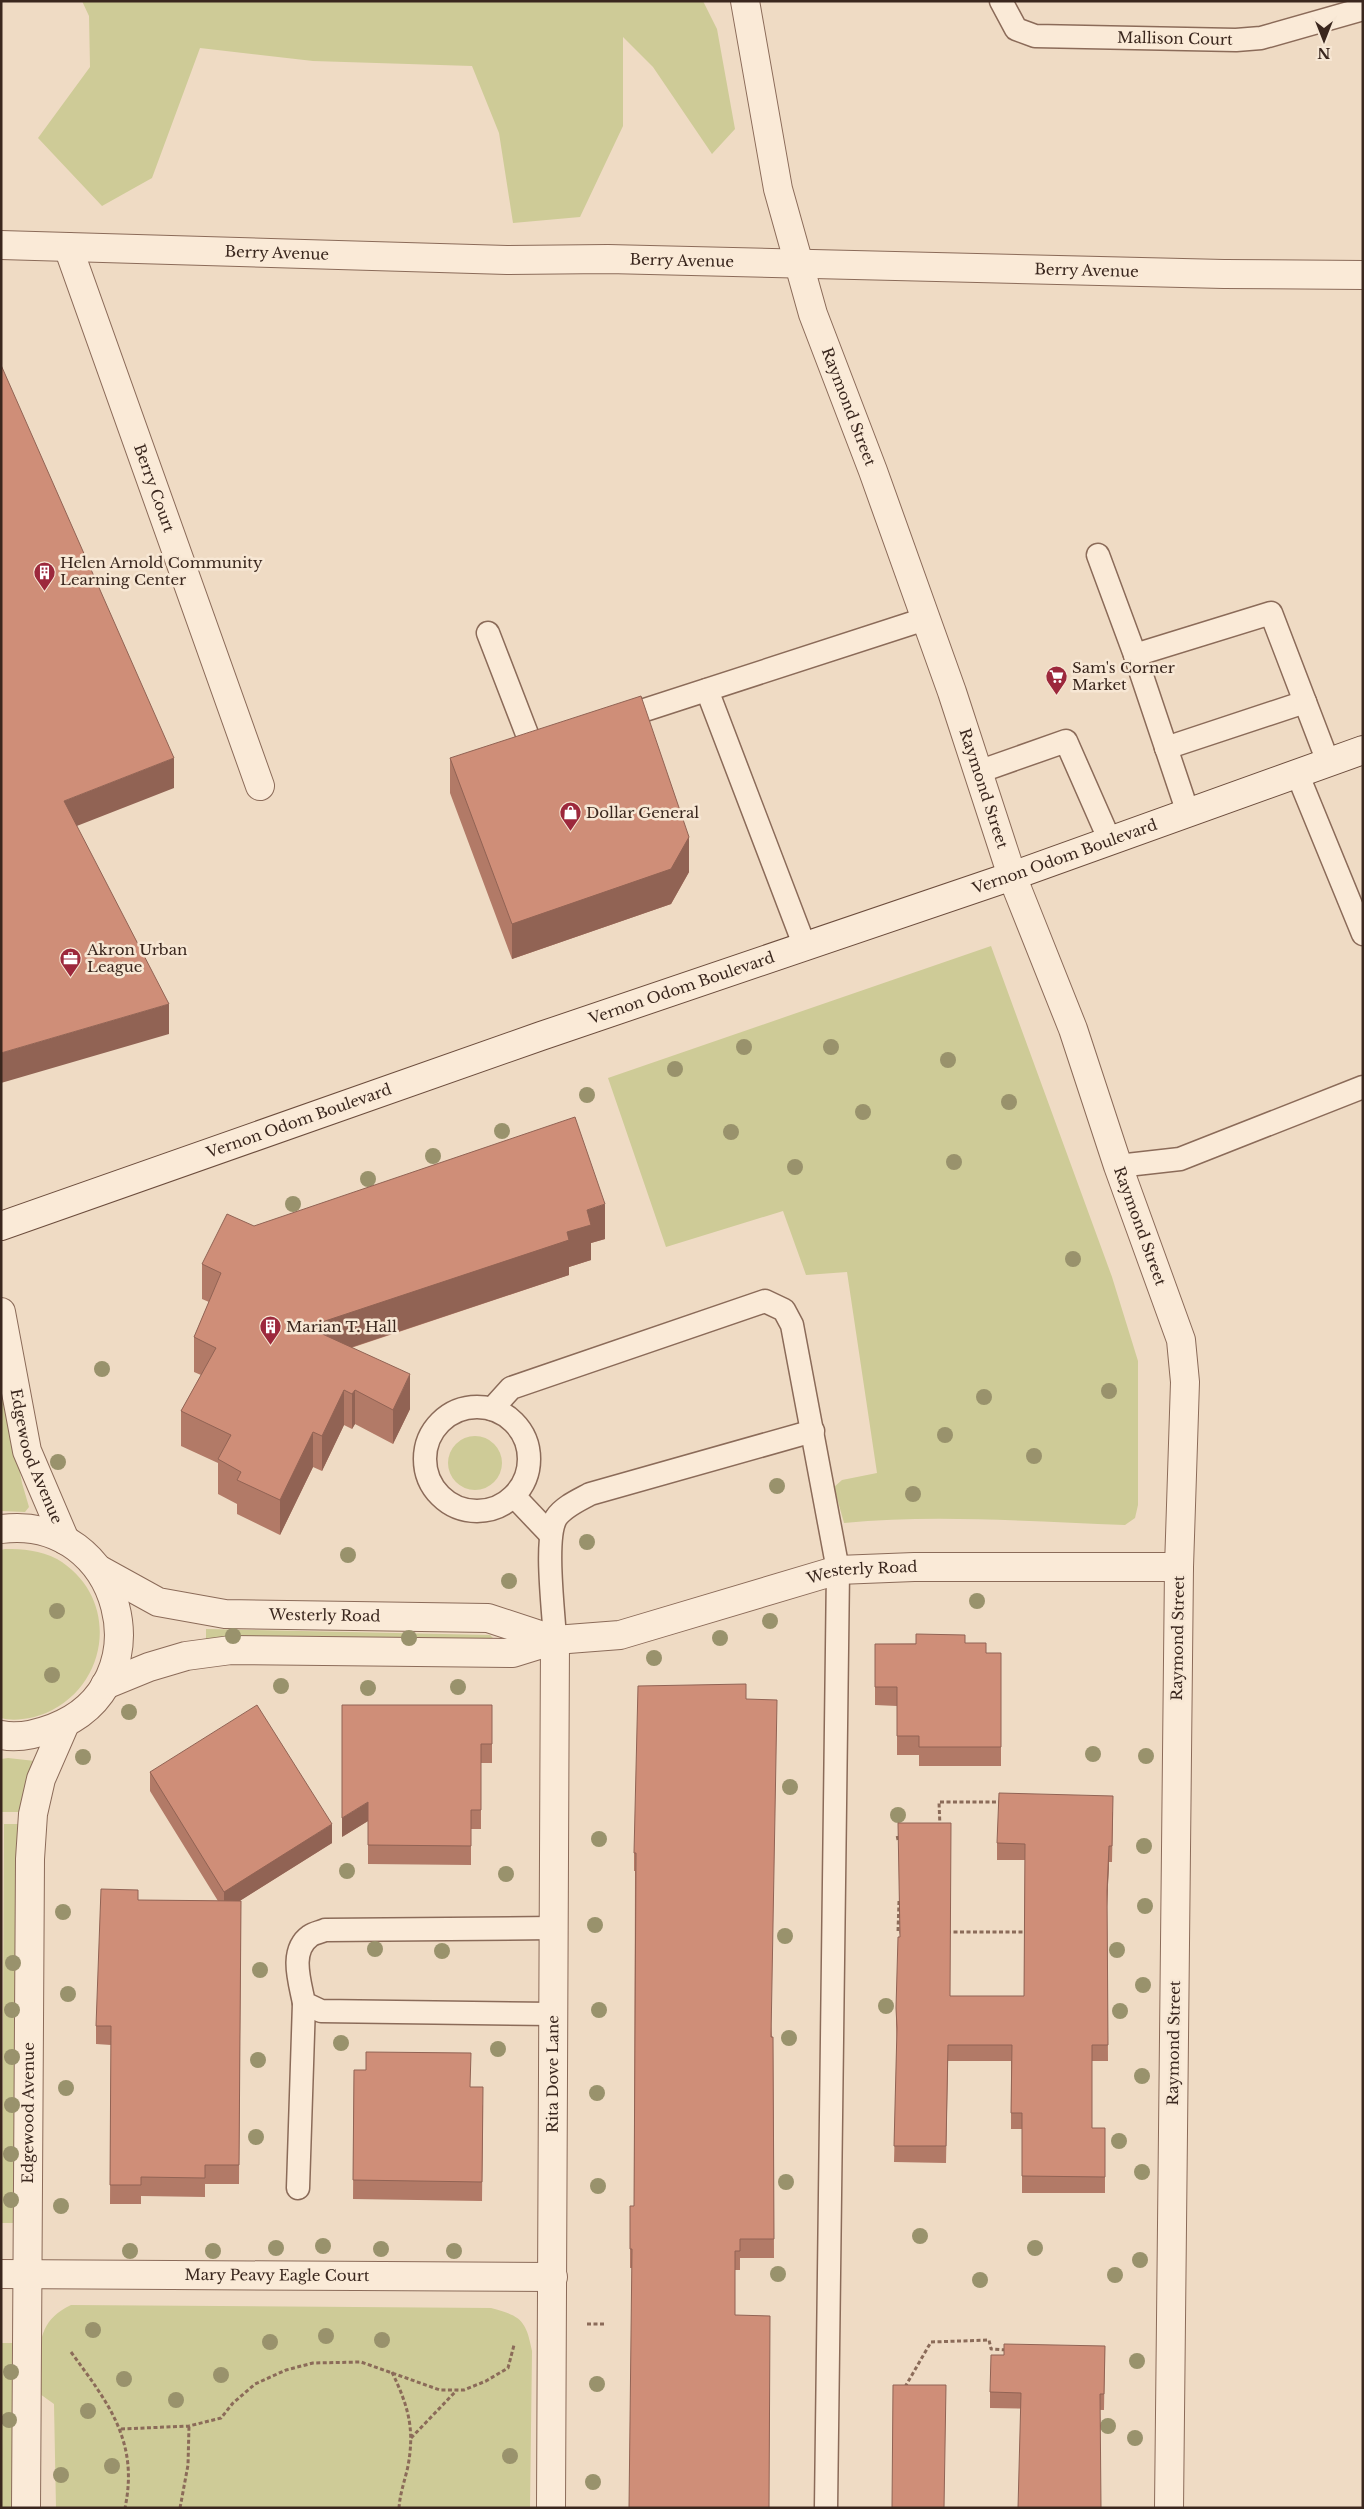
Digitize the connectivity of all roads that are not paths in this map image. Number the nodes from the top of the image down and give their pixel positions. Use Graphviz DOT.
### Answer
graph roads {
  1 [pos="746,1"];
  2 [pos="1001,1"];
  3 [pos="1363,9"];
  4 [pos="1,245"];
  5 [pos="68,247"];
  6 [pos="800,264"];
  7 [pos="1363,275"];
  8 [pos="1098,555"];
  9 [pos="925,619"];
  10 [pos="488,634"];
  11 [pos="1135,655"];
  12 [pos="706,690"];
  13 [pos="1305,702"];
  14 [pos="596,726"];
  15 [pos="568,735"];
  16 [pos="1166,748"];
  17 [pos="1363,750"];
  18 [pos="1328,762"];
  19 [pos="978,772"];
  20 [pos="1297,773"];
  21 [pos="260,786"];
  22 [pos="1188,813"];
  23 [pos="1110,841"];
  24 [pos="1012,876"];
  25 [pos="1363,934"];
  26 [pos="805,947"];
  27 [pos="1363,1087"];
  28 [pos="1118,1166"];
  29 [pos="1,1226"];
  30 [pos="1,1312"];
  31 [pos="492,1409"];
  32 [pos="813,1431"];
  33 [pos="514,1496"];
  34 [pos="1,1529"];
  35 [pos="550,1534"];
  36 [pos="64,1540"];
  37 [pos="1179,1567"];
  38 [pos="100,1570"];
  39 [pos="838,1570"];
  40 [pos="555,1640"];
  41 [pos="105,1685"];
  42 [pos="64,1724"];
  43 [pos="1,1735"];
  44 [pos="554,1928"];
  45 [pos="304,2003"];
  46 [pos="554,2014"];
  47 [pos="298,2188"];
  48 [pos="14,2274"];
  49 [pos="553,2277"];
  50 [pos="26,2508"];
  51 [pos="551,2508"];
  52 [pos="826,2508"];
  53 [pos="1169,2508"];
  1 -- 6 [label="street, Raymond Street"];
  2 -- 3 [label="lane, Mallison Court"];
  4 -- 5 [label="street, Berry Avenue"];
  5 -- 6 [label="street, Berry Avenue"];
  5 -- 21 [label="street, Berry Court"];
  6 -- 7 [label="street, Berry Avenue"];
  6 -- 9 [label="street, Raymond Street"];
  8 -- 11 [label="lane"];
  9 -- 12 [label="lane"];
  9 -- 19 [label="street, Raymond Street"];
  10 -- 15 [label="lane"];
  11 -- 13 [label="lane"];
  11 -- 16 [label="lane"];
  12 -- 14 [label="lane"];
  12 -- 26 [label="lane"];
  13 -- 16 [label="lane"];
  13 -- 18 [label="lane"];
  16 -- 22 [label="lane"];
  17 -- 18 [label="street, Vernon Odom Boulevard"];
  18 -- 20 [label="street, Vernon Odom Boulevard"];
  19 -- 23 [label="lane"];
  19 -- 24 [label="street, Raymond Street"];
  20 -- 22 [label="street, Vernon Odom Boulevard"];
  20 -- 25 [label="lane"];
  22 -- 23 [label="street, Vernon Odom Boulevard"];
  23 -- 24 [label="street, Vernon Odom Boulevard"];
  24 -- 26 [label="street, Vernon Odom Boulevard"];
  24 -- 28 [label="street, Raymond Street"];
  26 -- 29 [label="street, Vernon Odom Boulevard"];
  27 -- 28 [label="lane"];
  28 -- 37 [label="street, Raymond Street"];
  30 -- 36 [label="street, Edgewood Avenue"];
  31 -- 32 [label="lane"];
  31 -- 33 [label="lane"];
  31 -- 33 [label="lane"];
  32 -- 35 [label="lane"];
  32 -- 39 [label="lane"];
  33 -- 35 [label="lane"];
  34 -- 36 [label="street"];
  35 -- 40 [label="lane"];
  36 -- 38 [label="street"];
  37 -- 39 [label="street, Westerly Road"];
  37 -- 53 [label="street, Raymond Street"];
  38 -- 40 [label="street, Westerly Road"];
  38 -- 41 [label="street"];
  39 -- 40 [label="street, Westerly Road"];
  39 -- 52 [label="lane"];
  40 -- 41 [label="street, Westerly Road"];
  40 -- 44 [label="street, Rita Dove Lane"];
  41 -- 42 [label="street"];
  42 -- 43 [label="street"];
  42 -- 48 [label="street, Edgewood Avenue"];
  44 -- 45 [label="lane"];
  44 -- 46 [label="street, Rita Dove Lane"];
  45 -- 46 [label="lane"];
  45 -- 47 [label="lane"];
  46 -- 49 [label="street, Rita Dove Lane"];
  48 -- 49 [label="street, Mary Peavy Eagle Court"];
  48 -- 50 [label="street, Edgewood Avenue"];
  49 -- 51 [label="street, Rita Dove Lane"];
}
